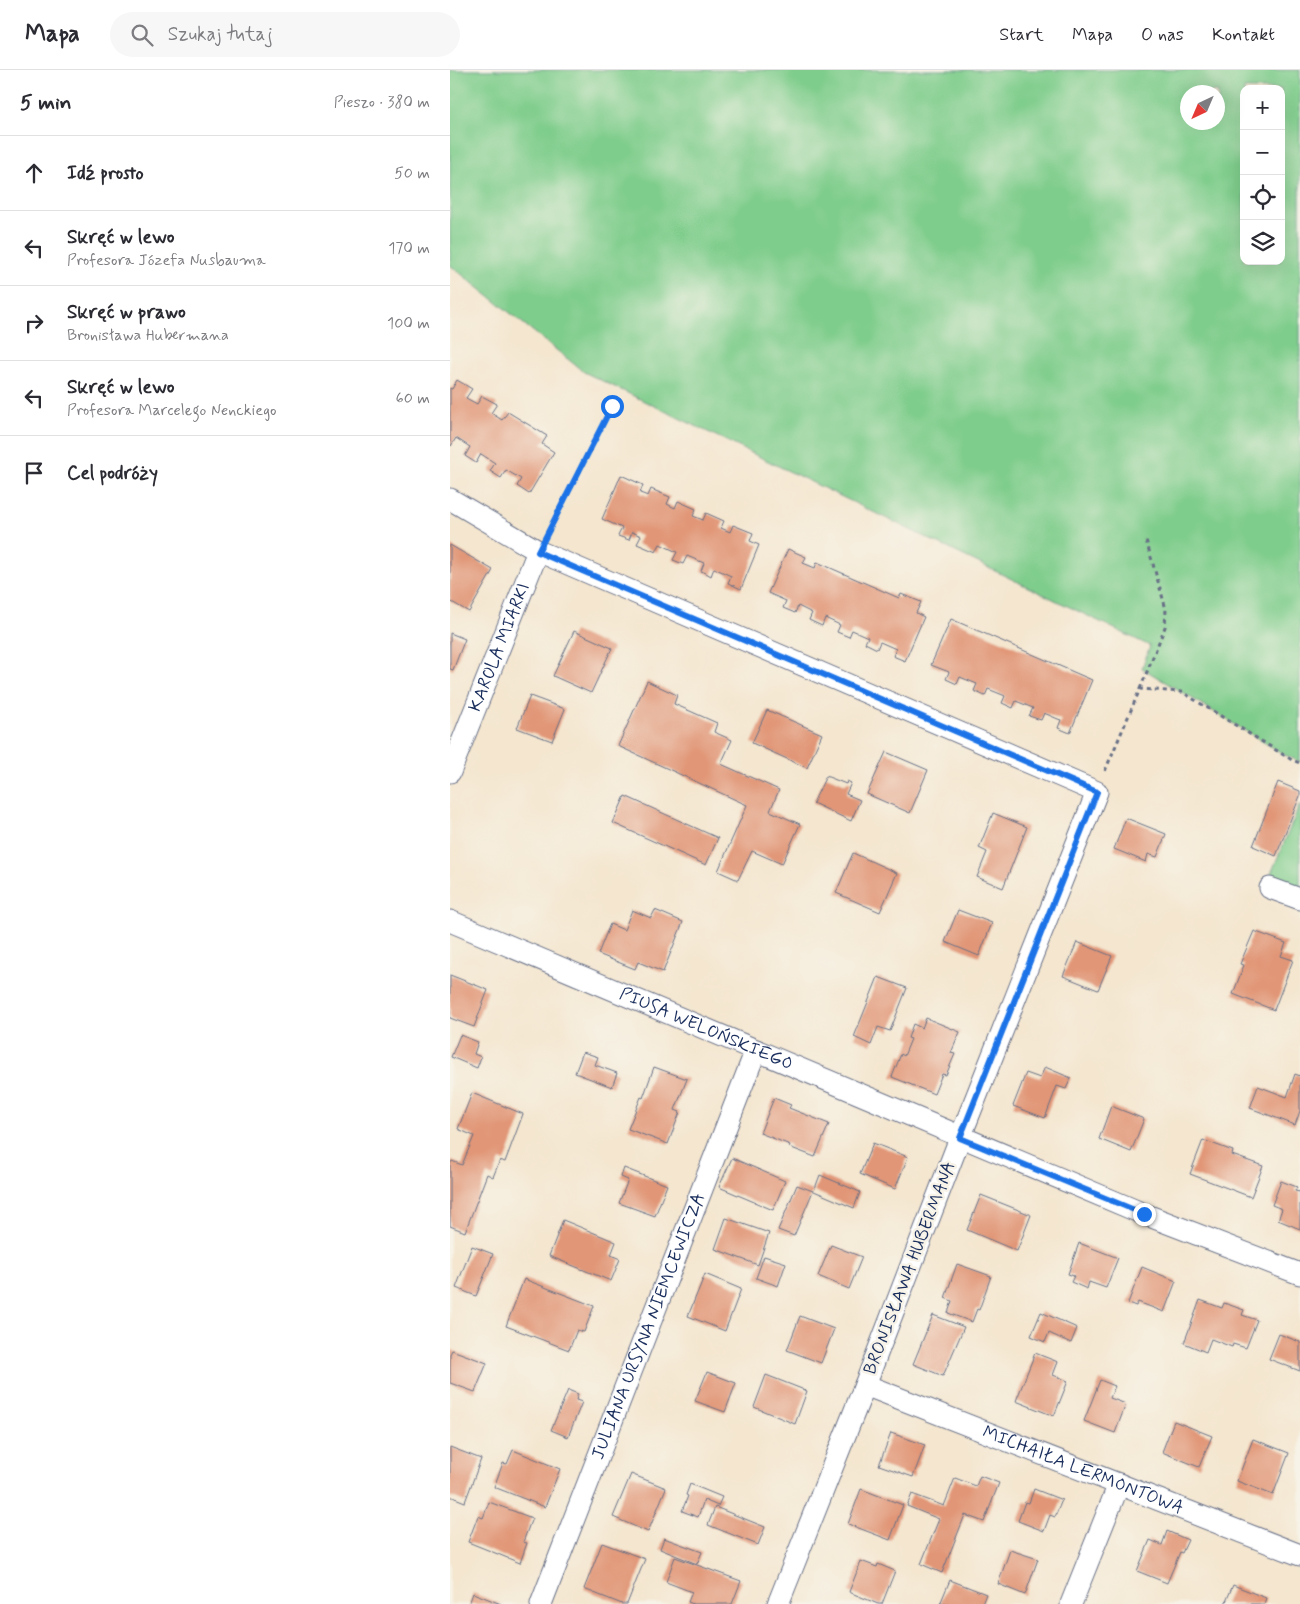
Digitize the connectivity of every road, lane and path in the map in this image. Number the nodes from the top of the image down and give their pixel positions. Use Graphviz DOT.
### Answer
graph roads {
  1 [pos="612,406"];
  2 [pos="450,499"];
  3 [pos="1146,540"];
  4 [pos="538,552"];
  5 [pos="1140,689"];
  6 [pos="1116,747"];
  7 [pos="1300,763"];
  8 [pos="450,772"];
  9 [pos="1270,888"];
  10 [pos="1300,900"];
  11 [pos="450,921"];
  12 [pos="756,1050"];
  13 [pos="960,1138"];
  14 [pos="1300,1274"];
  15 [pos="865,1385"];
  16 [pos="1119,1484"];
  17 [pos="1300,1555"];
  18 [pos="541,1604"];
  19 [pos="778,1604"];
  20 [pos="1071,1604"];
  1 -- 4 [label="path"];
  2 -- 4 [label="street"];
  3 -- 5 [label="path"];
  4 -- 8 [label="street, KAROLA MIARKI"];
  4 -- 13 [label="street, BRONISŁAWA HUBERMANA"];
  5 -- 6 [label="path"];
  5 -- 7 [label="path"];
  9 -- 10 [label="street"];
  11 -- 12 [label="street, PIUSA WELOŃSKIEGO"];
  12 -- 13 [label="street, PIUSA WELOŃSKIEGO"];
  12 -- 18 [label="street, JULIANA URSYNA NIEMCEWICZA"];
  13 -- 14 [label="street, PIUSA WELOŃSKIEGO"];
  13 -- 15 [label="street, BRONISŁAWA HUBERMANA"];
  15 -- 16 [label="street, MICHAIŁA LERMONTOWA"];
  15 -- 19 [label="street, BRONISŁAWA HUBERMANA"];
  16 -- 17 [label="street, MICHAIŁA LERMONTOWA"];
  16 -- 20 [label="street"];
}
